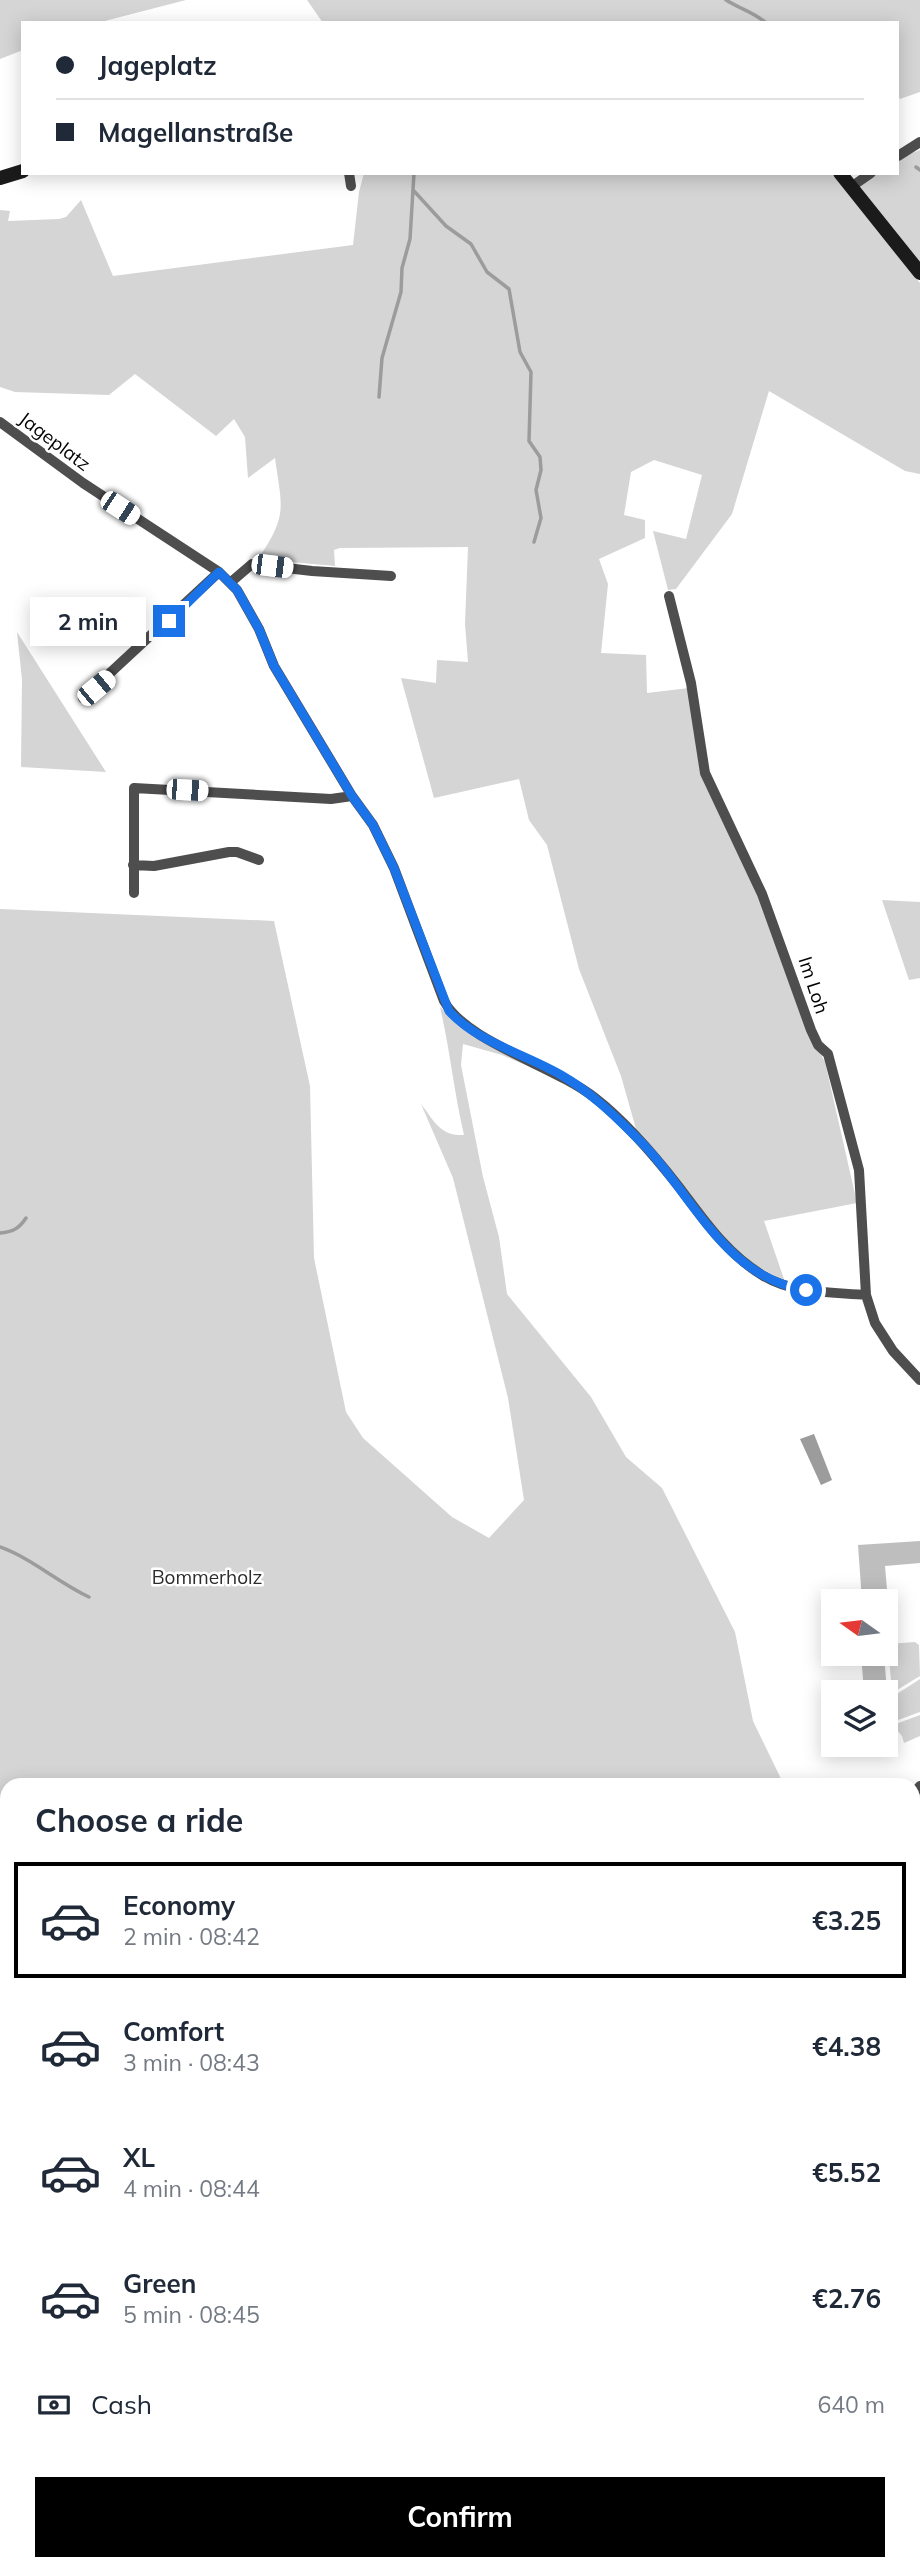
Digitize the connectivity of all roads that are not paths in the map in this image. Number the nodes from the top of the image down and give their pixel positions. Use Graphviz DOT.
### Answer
graph roads {
  1 [pos="920,142"];
  2 [pos="899,155"];
  3 [pos="21,173"];
  4 [pos="349,175"];
  5 [pos="842,175"];
  6 [pos="869,175"];
  7 [pos="0,178"];
  8 [pos="351,186"];
  9 [pos="851,187"];
  10 [pos="920,273"];
  11 [pos="0,422"];
  12 [pos="219,572"];
  13 [pos="391,576"];
  14 [pos="230,582"];
  15 [pos="668,596"];
  16 [pos="83,698"];
  17 [pos="352,796"];
  18 [pos="259,860"];
  19 [pos="133,865"];
  20 [pos="134,893"];
  21 [pos="866,1295"];
  22 [pos="920,1380"];
  1 -- 2 [label="street"];
  3 -- 7 [label="main road"];
  4 -- 8 [label="street"];
  5 -- 9 [label="main road"];
  6 -- 9 [label="street"];
  9 -- 10 [label="main road"];
  11 -- 12 [label="street, Jageplatz"];
  12 -- 14 [label="street, Jageplatz"];
  12 -- 16 [label="street"];
  13 -- 14 [label="street"];
  14 -- 17 [label="street, Jageplatz"];
  15 -- 21 [label="street, Im Loh"];
  17 -- 19 [label="street"];
  17 -- 21 [label="street, Jageplatz"];
  18 -- 19 [label="street"];
  19 -- 20 [label="street"];
  21 -- 22 [label="street, Im Loh"];
}
